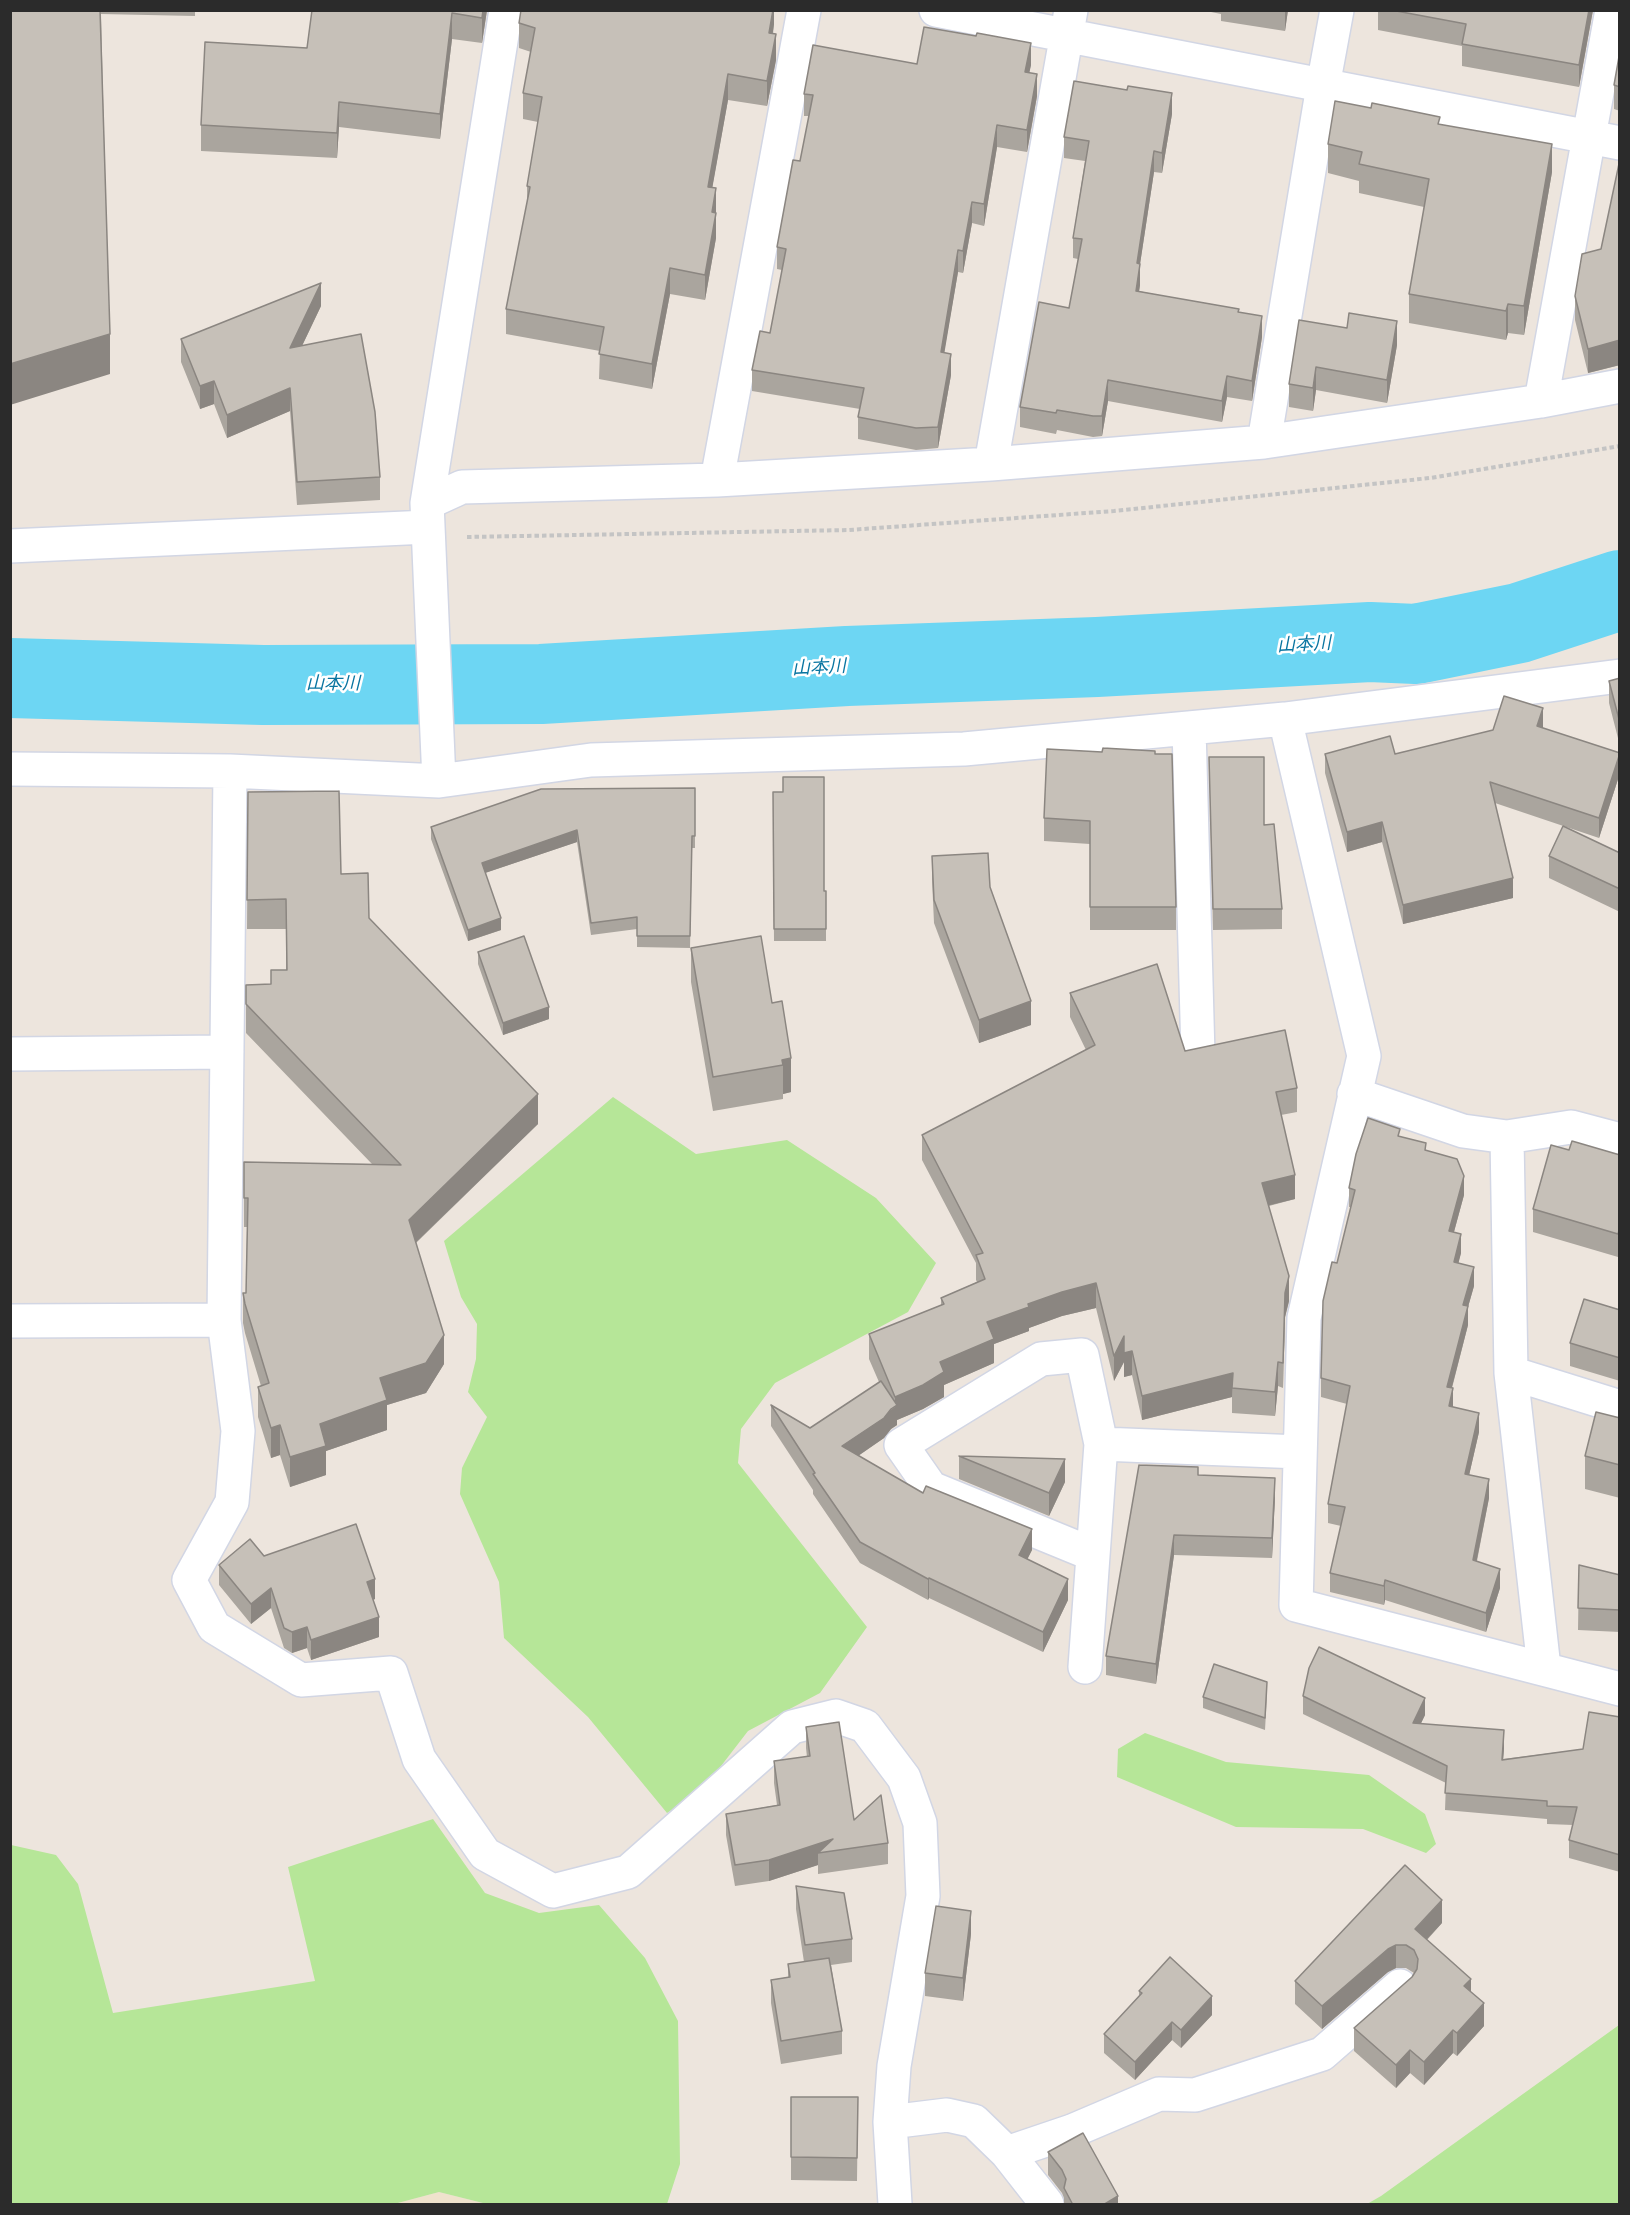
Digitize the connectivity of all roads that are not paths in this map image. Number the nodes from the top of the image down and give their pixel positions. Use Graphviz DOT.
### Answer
graph roads {
  1 [pos="506,10"];
  2 [pos="804,10"];
  3 [pos="936,10"];
  4 [pos="1337,10"];
  5 [pos="1612,10"];
  6 [pos="1069,23"];
  7 [pos="1323,86"];
  8 [pos="1588,137"];
  9 [pos="1620,143"];
  10 [pos="1620,386"];
  11 [pos="1541,401"];
  12 [pos="1264,442"];
  13 [pos="991,464"];
  14 [pos="717,480"];
  15 [pos="428,527"];
  16 [pos="10,546"];
  17 [pos="1620,676"];
  18 [pos="1285,719"];
  19 [pos="1189,728"];
  20 [pos="439,768"];
  21 [pos="10,769"];
  22 [pos="230,771"];
  23 [pos="227,1052"];
  24 [pos="10,1054"];
  25 [pos="1198,1055"];
  26 [pos="1354,1094"];
  27 [pos="1507,1137"];
  28 [pos="1620,1140"];
  29 [pos="224,1320"];
  30 [pos="10,1321"];
  31 [pos="1511,1373"];
  32 [pos="1620,1407"];
  33 [pos="1101,1444"];
  34 [pos="1300,1452"];
  35 [pos="1092,1554"];
  36 [pos="1085,1667"];
  37 [pos="1544,1668"];
  38 [pos="1620,1689"];
  39 [pos="1400,1986"];
  40 [pos="891,2122"];
  41 [pos="1007,2153"];
  42 [pos="895,2205"];
  43 [pos="1047,2205"];
  1 -- 15 [label="street"];
  2 -- 14 [label="street"];
  3 -- 6 [label="street"];
  4 -- 7 [label="street"];
  5 -- 8 [label="street"];
  6 -- 7 [label="street"];
  6 -- 13 [label="street"];
  7 -- 8 [label="street"];
  7 -- 12 [label="street"];
  8 -- 9 [label="street"];
  8 -- 11 [label="street"];
  10 -- 11 [label="street"];
  11 -- 12 [label="street"];
  12 -- 13 [label="street"];
  13 -- 14 [label="street"];
  14 -- 15 [label="street"];
  15 -- 16 [label="street"];
  15 -- 20 [label="street"];
  17 -- 18 [label="street"];
  18 -- 19 [label="street"];
  18 -- 26 [label="street"];
  19 -- 20 [label="street"];
  19 -- 25 [label="street"];
  20 -- 22 [label="street"];
  21 -- 22 [label="street"];
  22 -- 23 [label="street"];
  23 -- 24 [label="street"];
  23 -- 29 [label="street"];
  26 -- 27 [label="street"];
  26 -- 34 [label="street"];
  27 -- 28 [label="street"];
  27 -- 31 [label="street"];
  29 -- 30 [label="street"];
  29 -- 40 [label="street"];
  31 -- 32 [label="street"];
  31 -- 37 [label="street"];
  33 -- 34 [label="street"];
  33 -- 35 [label="street"];
  33 -- 35 [label="street"];
  34 -- 37 [label="street"];
  35 -- 36 [label="street"];
  37 -- 38 [label="street"];
  39 -- 41 [label="street"];
  40 -- 41 [label="street"];
  40 -- 42 [label="street"];
  41 -- 43 [label="street"];
}
